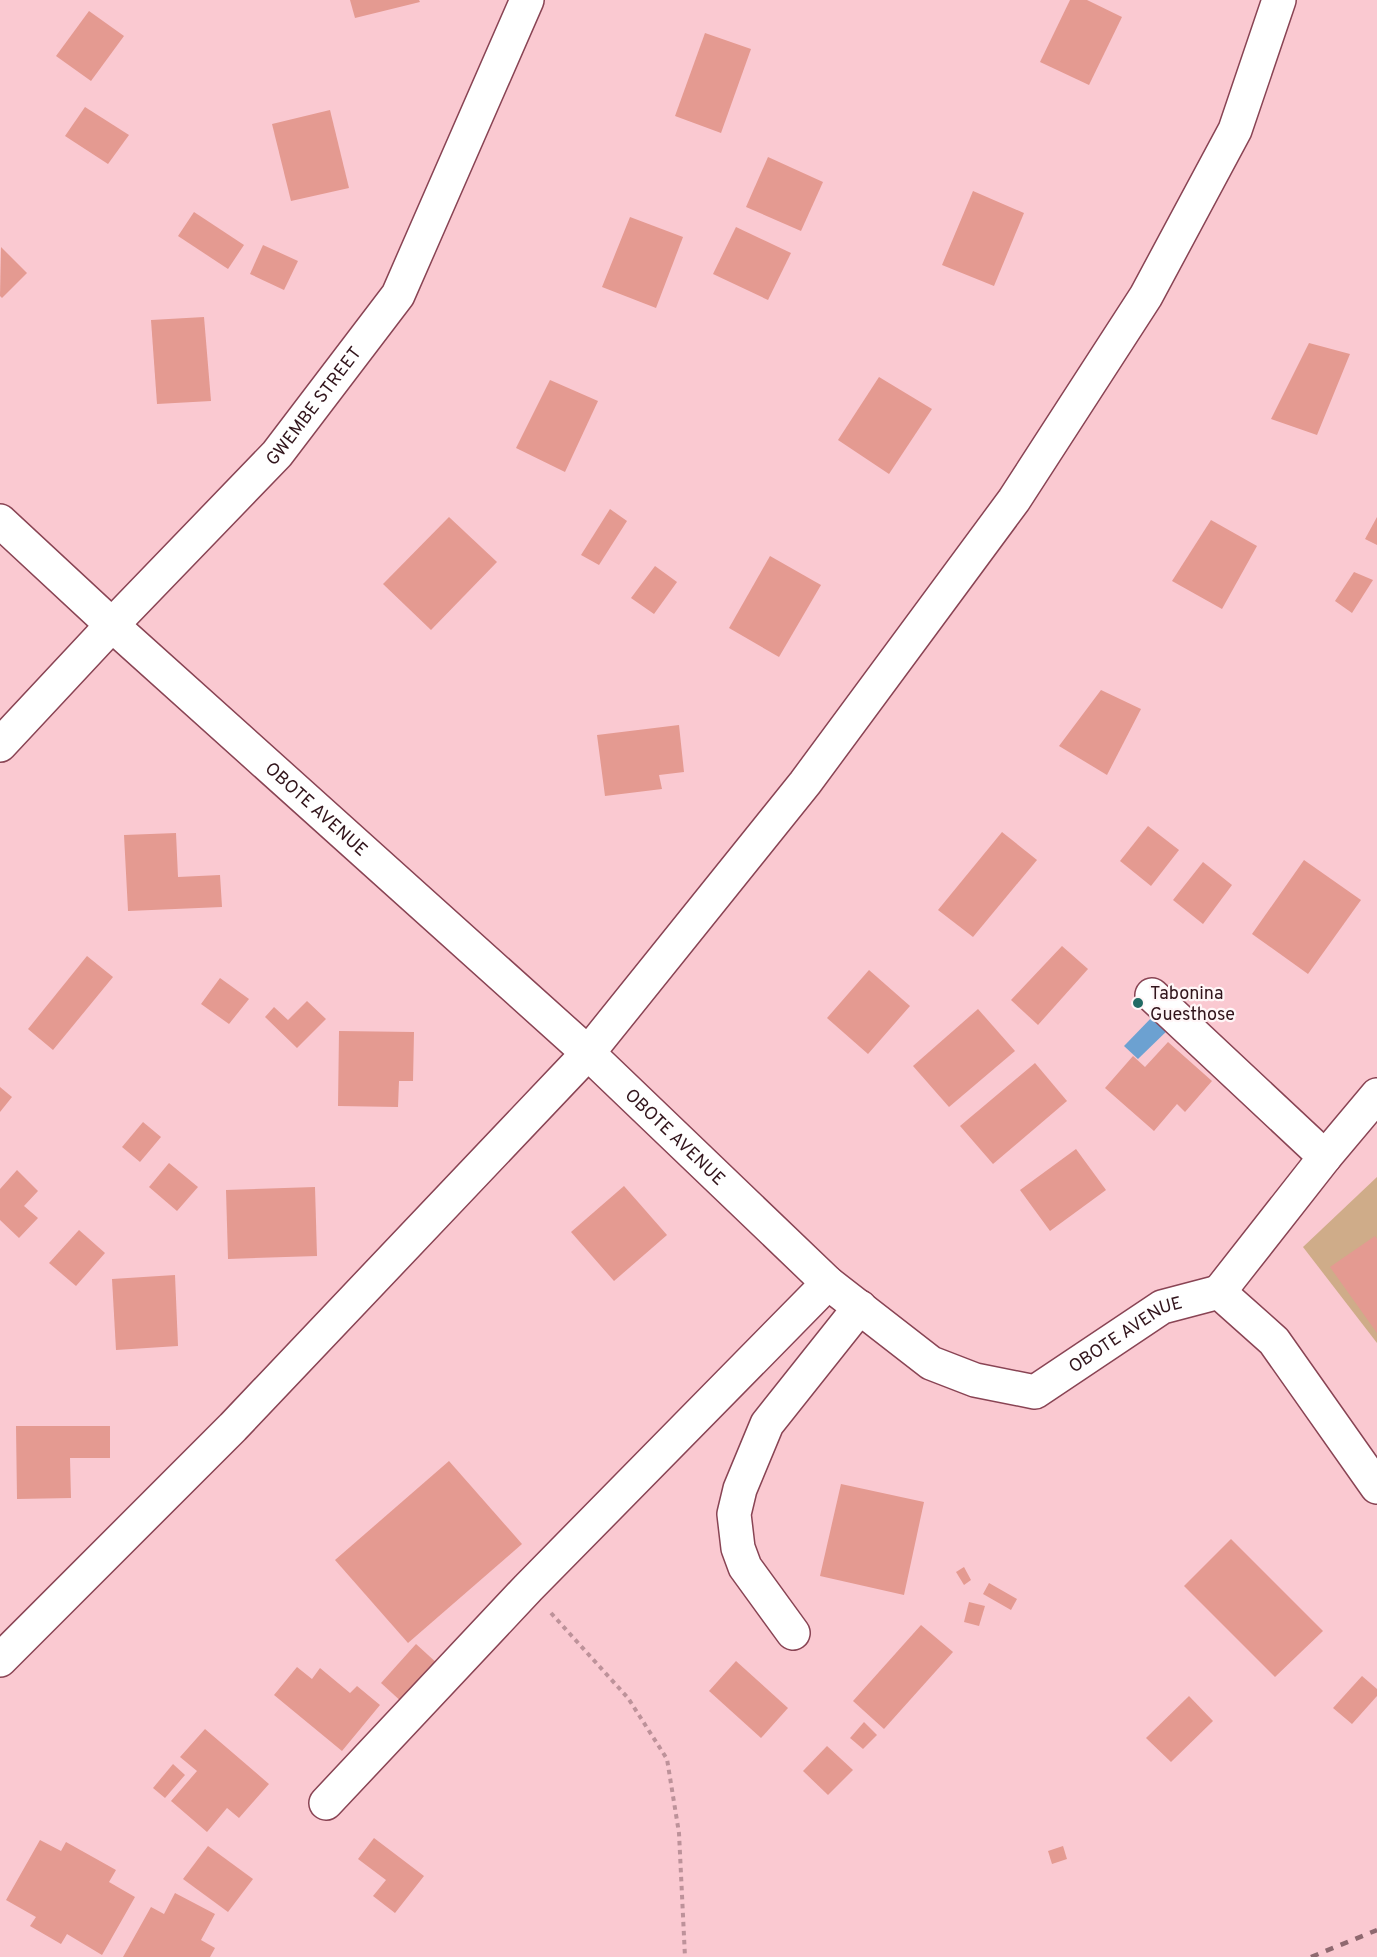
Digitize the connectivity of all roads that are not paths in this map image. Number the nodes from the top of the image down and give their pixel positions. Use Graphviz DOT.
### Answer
graph roads {
  1 [pos="527,0"];
  2 [pos="1280,0"];
  3 [pos="0,521"];
  4 [pos="112,626"];
  5 [pos="0,745"];
  6 [pos="1152,995"];
  7 [pos="588,1053"];
  8 [pos="1377,1095"];
  9 [pos="1325,1157"];
  10 [pos="828,1283"];
  11 [pos="1219,1292"];
  12 [pos="860,1307"];
  13 [pos="1377,1487"];
  14 [pos="793,1633"];
  15 [pos="0,1660"];
  16 [pos="326,1803"];
  1 -- 4 [label="street, GWEMBE STREET"];
  2 -- 7 [label="street"];
  3 -- 4 [label="street, OBOTE AVENUE"];
  4 -- 5 [label="street, GWEMBE STREET"];
  4 -- 7 [label="street, OBOTE AVENUE"];
  6 -- 9 [label="street"];
  7 -- 10 [label="street, OBOTE AVENUE"];
  7 -- 15 [label="street"];
  8 -- 9 [label="street"];
  9 -- 11 [label="street"];
  10 -- 12 [label="street, OBOTE AVENUE"];
  10 -- 16 [label="street"];
  11 -- 12 [label="street, OBOTE AVENUE"];
  11 -- 13 [label="street"];
  12 -- 14 [label="street"];
}
